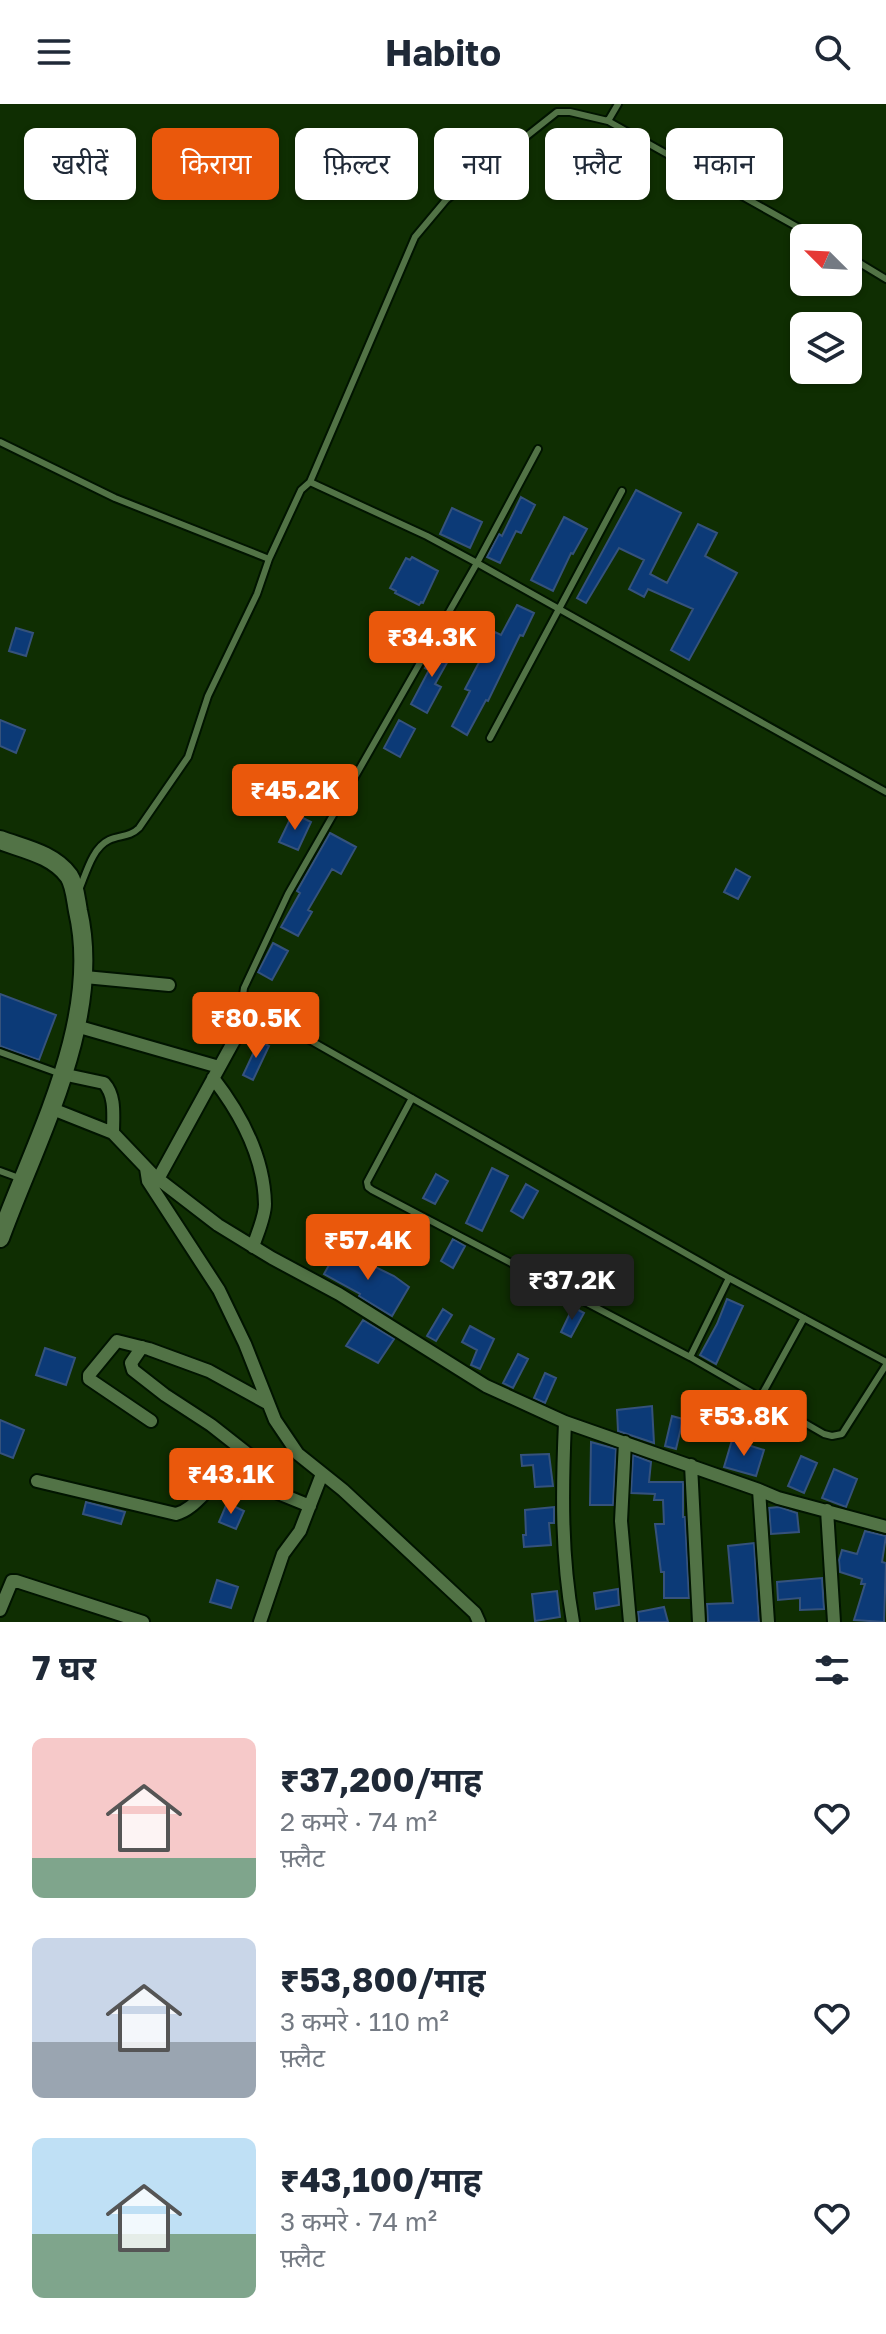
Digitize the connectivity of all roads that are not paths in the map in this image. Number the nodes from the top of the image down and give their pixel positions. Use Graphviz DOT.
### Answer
graph roads {
  1 [pos="618,104"];
  2 [pos="608,121"];
  3 [pos="792,224"];
  4 [pos="862,264"];
  5 [pos="886,279"];
  6 [pos="0,442"];
  7 [pos="538,449"];
  8 [pos="310,482"];
  9 [pos="622,491"];
  10 [pos="269,559"];
  11 [pos="477,563"];
  12 [pos="558,609"];
  13 [pos="490,738"];
  14 [pos="886,792"];
  15 [pos="0,840"];
  16 [pos="75,900"];
  17 [pos="85,977"];
  18 [pos="169,985"];
  19 [pos="253,1006"];
  20 [pos="76,1026"];
  21 [pos="0,1052"];
  22 [pos="216,1073"];
  23 [pos="62,1074"];
  24 [pos="412,1098"];
  25 [pos="50,1108"];
  26 [pos="113,1133"];
  27 [pos="146,1168"];
  28 [pos="0,1171"];
  29 [pos="22,1179"];
  30 [pos="158,1179"];
  31 [pos="0,1238"];
  32 [pos="253,1247"];
  33 [pos="729,1278"];
  34 [pos="804,1318"];
  35 [pos="142,1347"];
  36 [pos="690,1357"];
  37 [pos="886,1364"];
  38 [pos="760,1398"];
  39 [pos="267,1403"];
  40 [pos="151,1421"];
  41 [pos="565,1422"];
  42 [pos="625,1442"];
  43 [pos="691,1465"];
  44 [pos="322,1474"];
  45 [pos="37,1481"];
  46 [pos="266,1487"];
  47 [pos="759,1490"];
  48 [pos="310,1506"];
  49 [pos="827,1510"];
  50 [pos="886,1527"];
  51 [pos="0,1610"];
  52 [pos="143,1622"];
  53 [pos="260,1622"];
  54 [pos="479,1622"];
  55 [pos="573,1622"];
  56 [pos="630,1622"];
  57 [pos="699,1622"];
  58 [pos="768,1622"];
  59 [pos="834,1622"];
  1 -- 2 [label="lane"];
  2 -- 3 [label="lane"];
  2 -- 8 [label="lane"];
  4 -- 5 [label="lane"];
  6 -- 10 [label="lane"];
  7 -- 11 [label="lane"];
  8 -- 10 [label="lane"];
  8 -- 11 [label="lane"];
  9 -- 12 [label="lane"];
  10 -- 16 [label="lane"];
  11 -- 12 [label="lane"];
  11 -- 19 [label="lane"];
  12 -- 13 [label="lane"];
  12 -- 14 [label="lane"];
  15 -- 16 [label="street"];
  16 -- 17 [label="street"];
  17 -- 18 [label="street"];
  17 -- 20 [label="street"];
  19 -- 22 [label="street"];
  19 -- 24 [label="lane"];
  20 -- 22 [label="street"];
  20 -- 23 [label="street"];
  21 -- 23 [label="lane"];
  22 -- 30 [label="street"];
  22 -- 32 [label="street"];
  23 -- 25 [label="street"];
  23 -- 26 [label="street"];
  24 -- 33 [label="lane"];
  24 -- 36 [label="lane"];
  25 -- 26 [label="street"];
  25 -- 29 [label="street"];
  26 -- 27 [label="street"];
  27 -- 30 [label="street"];
  27 -- 39 [label="street"];
  28 -- 29 [label="lane"];
  29 -- 31 [label="street"];
  30 -- 32 [label="street"];
  32 -- 41 [label="street"];
  33 -- 34 [label="lane"];
  33 -- 36 [label="lane"];
  34 -- 37 [label="lane"];
  34 -- 38 [label="lane"];
  35 -- 39 [label="street"];
  35 -- 40 [label="street"];
  35 -- 46 [label="street"];
  36 -- 38 [label="lane"];
  37 -- 38 [label="lane"];
  39 -- 44 [label="street"];
  41 -- 42 [label="street"];
  41 -- 55 [label="street"];
  42 -- 43 [label="street"];
  42 -- 56 [label="street"];
  43 -- 47 [label="street"];
  43 -- 57 [label="street"];
  44 -- 48 [label="street"];
  44 -- 54 [label="street"];
  45 -- 46 [label="street"];
  46 -- 48 [label="street"];
  47 -- 49 [label="street"];
  47 -- 58 [label="street"];
  48 -- 53 [label="street"];
  49 -- 50 [label="street"];
  49 -- 59 [label="street"];
  51 -- 52 [label="street"];
}
